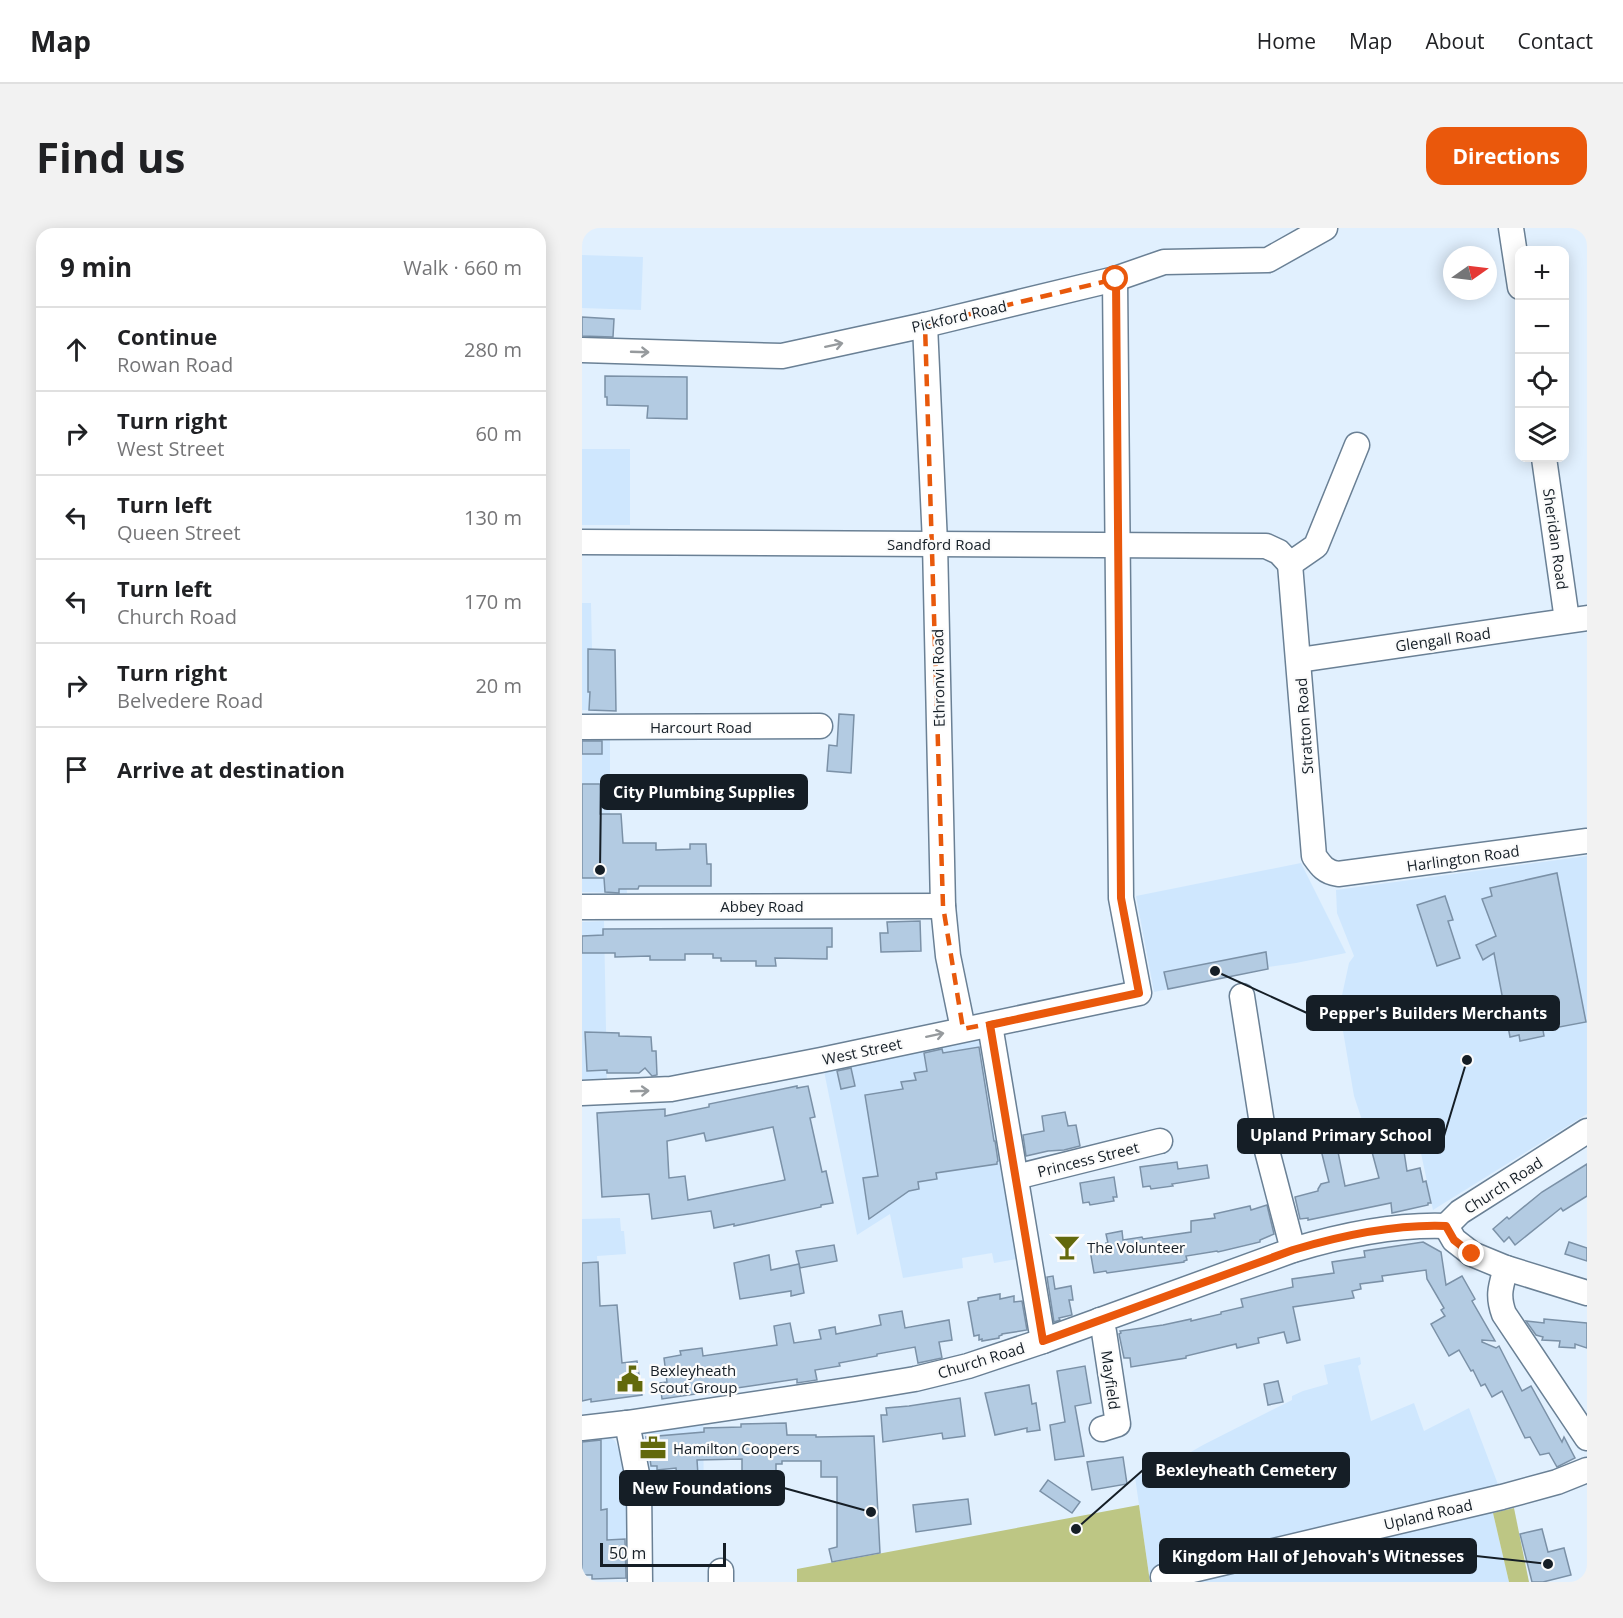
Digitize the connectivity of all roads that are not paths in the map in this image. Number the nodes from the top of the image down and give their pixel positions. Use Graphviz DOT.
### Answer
graph roads {
  1 [pos="1325,228"];
  2 [pos="1511,228"];
  3 [pos="1515,254"];
  4 [pos="1116,279"];
  5 [pos="925,325"];
  6 [pos="582,350"];
  7 [pos="1357,445"];
  8 [pos="1545,462"];
  9 [pos="582,542"];
  10 [pos="935,543"];
  11 [pos="1117,546"];
  12 [pos="1290,564"];
  13 [pos="1577,619"];
  14 [pos="1299,660"];
  15 [pos="820,726"];
  16 [pos="582,727"];
  17 [pos="1587,841"];
  18 [pos="1338,874"];
  19 [pos="943,906"];
  20 [pos="582,907"];
  21 [pos="1242,996"];
  22 [pos="990,1025"];
  23 [pos="963,1029"];
  24 [pos="582,1092"];
  25 [pos="1587,1131"];
  26 [pos="1161,1141"];
  27 [pos="1016,1177"];
  28 [pos="1446,1226"];
  29 [pos="1293,1250"];
  30 [pos="1506,1268"];
  31 [pos="1587,1293"];
  32 [pos="1100,1320"];
  33 [pos="1043,1341"];
  34 [pos="627,1423"];
  35 [pos="582,1428"];
  36 [pos="1102,1429"];
  37 [pos="1587,1438"];
  38 [pos="1587,1470"];
  39 [pos="1163,1576"];
  40 [pos="640,1582"];
  1 -- 4 [label="street, Pickford Road"];
  2 -- 3 [label="street"];
  4 -- 5 [label="street, Pickford Road"];
  4 -- 11 [label="street"];
  6 -- 5 [label="street, Pickford Road, one-way"];
  5 -- 10 [label="street, Ethronvi Road"];
  7 -- 12 [label="street"];
  8 -- 13 [label="street, Sheridan Road"];
  9 -- 10 [label="street, Sandford Road"];
  10 -- 11 [label="street, Sandford Road"];
  10 -- 19 [label="street, Ethronvi Road"];
  11 -- 12 [label="street, Sandford Road"];
  11 -- 22 [label="street, West Street"];
  12 -- 14 [label="street, Stratton Road"];
  13 -- 14 [label="street, Glengall Road"];
  14 -- 18 [label="street, Stratton Road"];
  15 -- 16 [label="street, Harcourt Road"];
  17 -- 18 [label="street, Harlington Road"];
  19 -- 20 [label="street, Abbey Road"];
  19 -- 23 [label="street, Ethronvi Road"];
  21 -- 29 [label="street"];
  22 -- 23 [label="street, West Street"];
  22 -- 27 [label="street"];
  24 -- 23 [label="street, West Street, one-way"];
  25 -- 28 [label="street, Church Road"];
  26 -- 27 [label="street, Princess Street"];
  27 -- 33 [label="street"];
  28 -- 29 [label="street, Church Road"];
  28 -- 30 [label="street"];
  29 -- 32 [label="street, Church Road"];
  30 -- 31 [label="street"];
  30 -- 37 [label="street"];
  32 -- 33 [label="street, Church Road"];
  32 -- 36 [label="street, Mayfield"];
  33 -- 34 [label="street, Church Road"];
  34 -- 35 [label="street, Church Road"];
  34 -- 40 [label="street"];
  38 -- 39 [label="street, Upland Road"];
}
